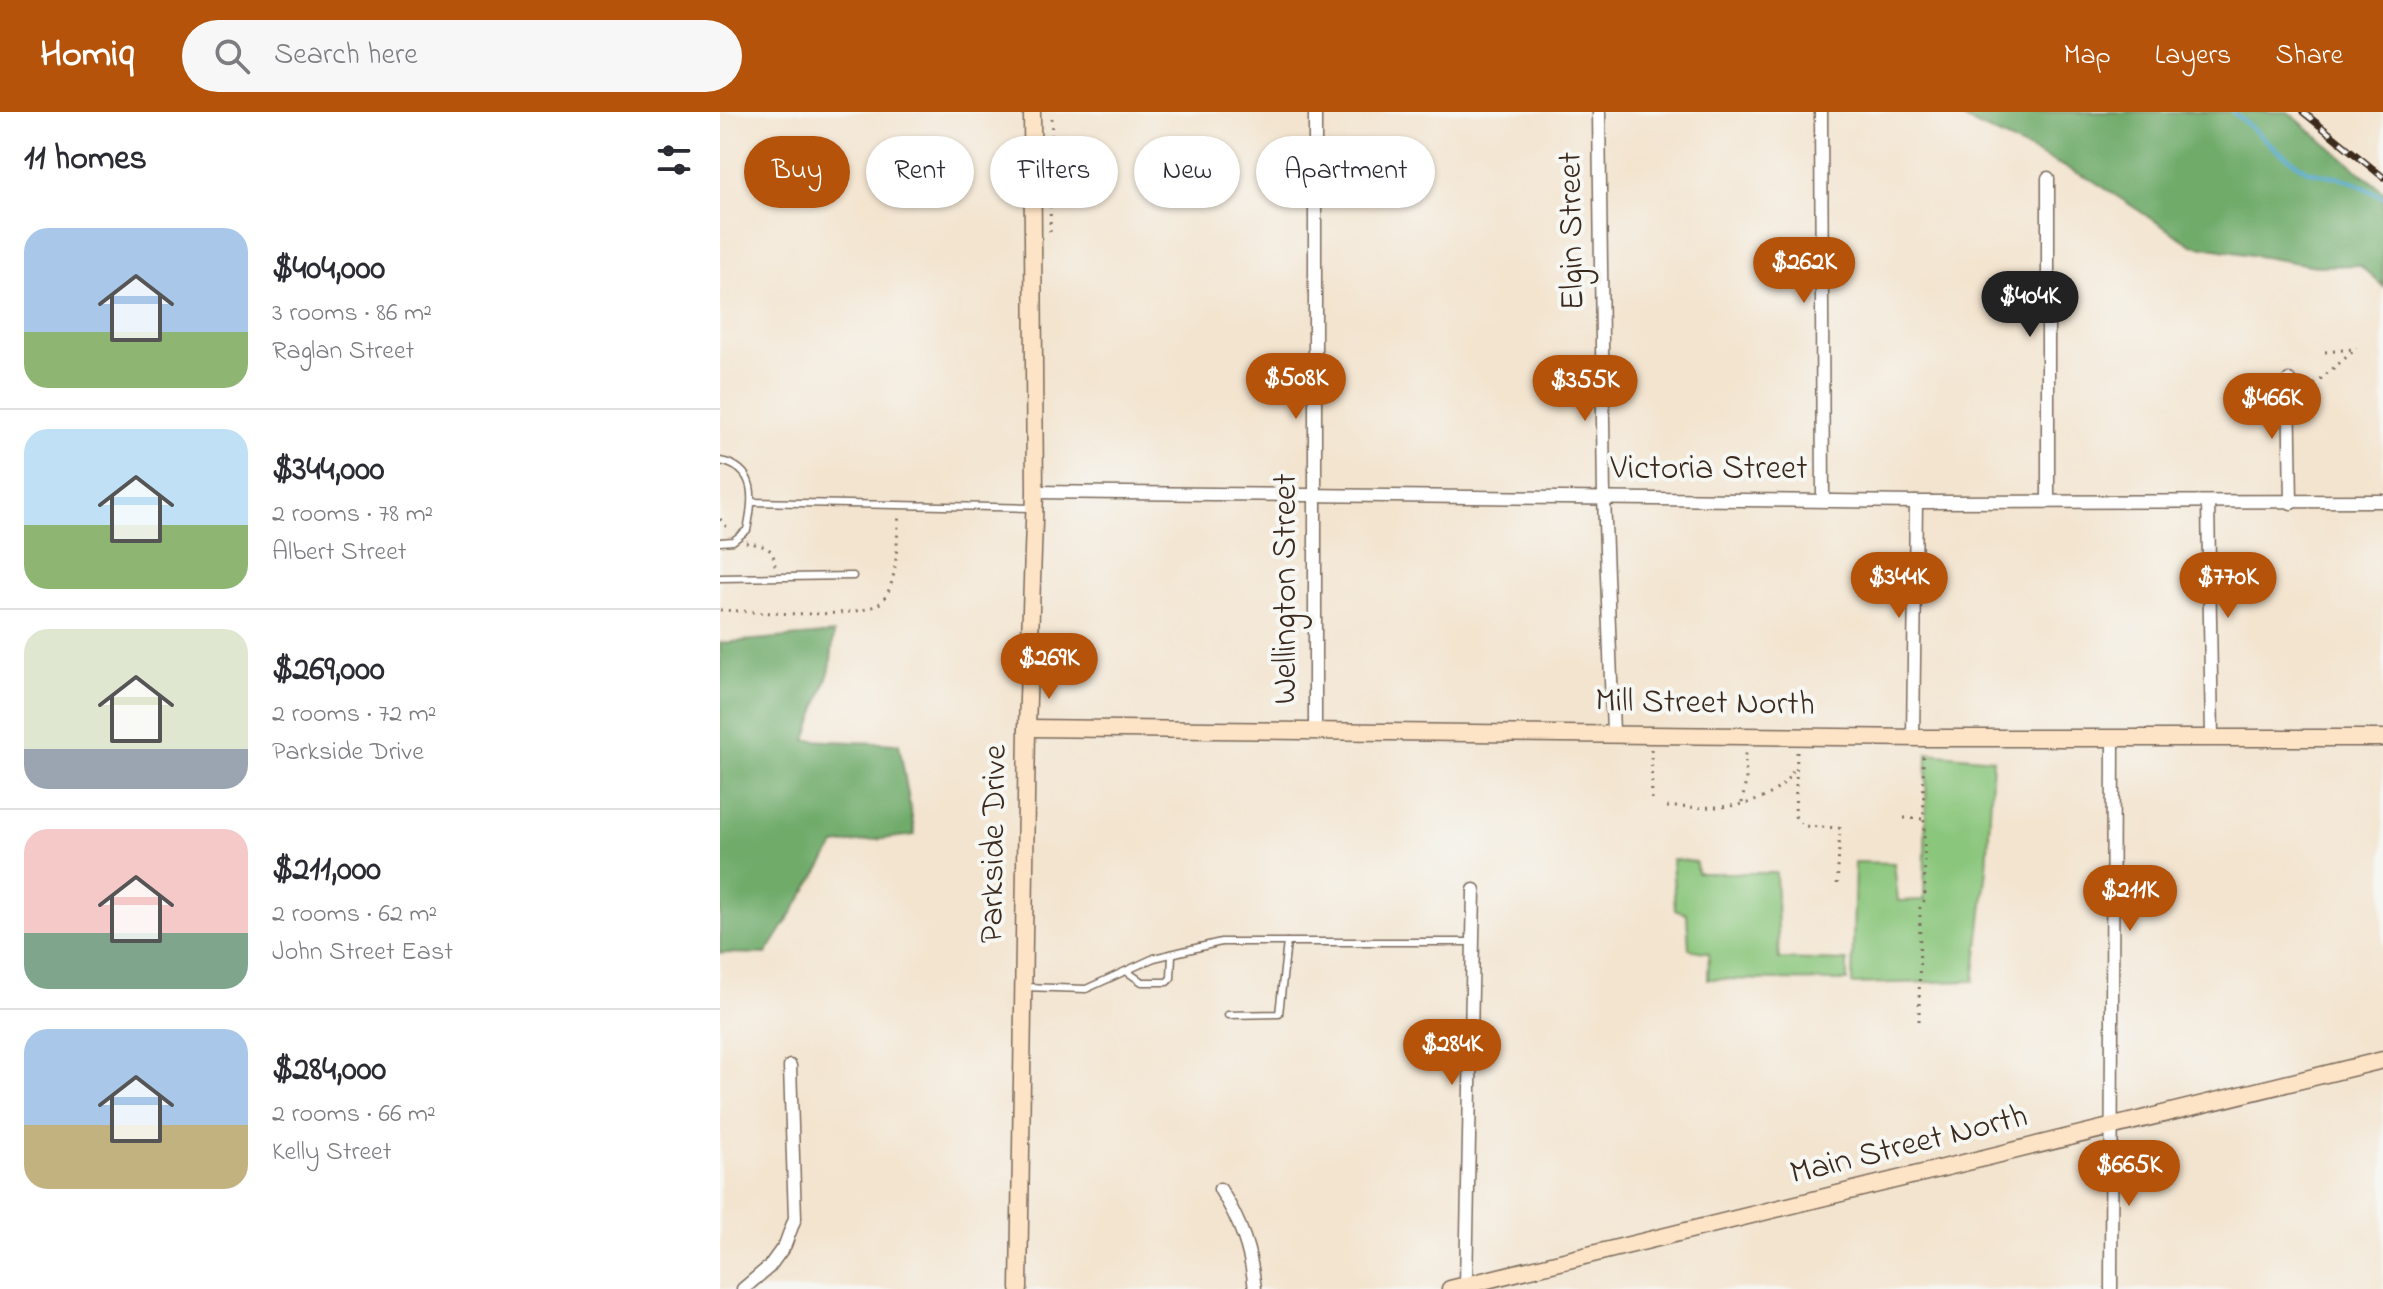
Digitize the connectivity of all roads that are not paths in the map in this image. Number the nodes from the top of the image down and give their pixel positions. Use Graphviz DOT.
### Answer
graph roads {
  1 [pos="1032,112"];
  2 [pos="1315,112"];
  3 [pos="1599,112"];
  4 [pos="1821,112"];
  5 [pos="2048,178"];
  6 [pos="2289,380"];
  7 [pos="720,461"];
  8 [pos="1314,495"];
  9 [pos="1604,497"];
  10 [pos="1823,499"];
  11 [pos="1035,500"];
  12 [pos="2048,500"];
  13 [pos="2383,501"];
  14 [pos="753,502"];
  15 [pos="1916,502"];
  16 [pos="2208,503"];
  17 [pos="2291,503"];
  18 [pos="720,542"];
  19 [pos="853,576"];
  20 [pos="720,578"];
  21 [pos="1027,728"];
  22 [pos="1315,730"];
  23 [pos="1613,732"];
  24 [pos="2212,737"];
  25 [pos="1918,738"];
  26 [pos="2383,738"];
  27 [pos="2113,739"];
  28 [pos="1474,890"];
  29 [pos="1287,942"];
  30 [pos="1472,942"];
  31 [pos="1172,954"];
  32 [pos="1126,971"];
  33 [pos="1023,987"];
  34 [pos="1228,1015"];
  35 [pos="2383,1060"];
  36 [pos="790,1066"];
  37 [pos="2111,1127"];
  38 [pos="1220,1189"];
  39 [pos="1458,1287"];
  40 [pos="743,1289"];
  41 [pos="1019,1289"];
  42 [pos="1255,1289"];
  43 [pos="2111,1289"];
  1 -- 11 [label="main road, Parkside Drive"];
  2 -- 8 [label="street, Wellington Street"];
  3 -- 9 [label="street, Elgin Street"];
  4 -- 10 [label="street"];
  5 -- 12 [label="street"];
  6 -- 17 [label="street"];
  7 -- 14 [label="lane"];
  8 -- 9 [label="street, Victoria Street"];
  8 -- 11 [label="street, Victoria Street"];
  8 -- 22 [label="street, Wellington Street"];
  9 -- 10 [label="street, Victoria Street"];
  9 -- 23 [label="street, Elgin Street"];
  10 -- 15 [label="street, Victoria Street"];
  11 -- 14 [label="lane"];
  11 -- 21 [label="main road, Parkside Drive"];
  12 -- 15 [label="street, Victoria Street"];
  12 -- 16 [label="street, Victoria Street"];
  13 -- 17 [label="street, Victoria Street"];
  14 -- 18 [label="lane"];
  15 -- 25 [label="street"];
  16 -- 17 [label="street, Victoria Street"];
  16 -- 24 [label="street"];
  19 -- 20 [label="lane"];
  21 -- 22 [label="main road, Mill Street North"];
  21 -- 33 [label="main road, Parkside Drive"];
  22 -- 23 [label="main road, Mill Street North"];
  23 -- 25 [label="main road, Mill Street North"];
  24 -- 26 [label="main road, Mill Street North"];
  24 -- 27 [label="main road, Mill Street North"];
  25 -- 27 [label="main road, Mill Street North"];
  27 -- 37 [label="street"];
  28 -- 30 [label="street"];
  29 -- 30 [label="lane"];
  29 -- 31 [label="lane"];
  29 -- 34 [label="lane"];
  30 -- 39 [label="street"];
  31 -- 32 [label="lane"];
  31 -- 32 [label="lane"];
  32 -- 33 [label="lane"];
  33 -- 41 [label="main road, Parkside Drive"];
  35 -- 37 [label="main road, Main Street North"];
  36 -- 40 [label="street"];
  37 -- 39 [label="main road, Main Street North"];
  37 -- 43 [label="street"];
  38 -- 42 [label="street"];
}
